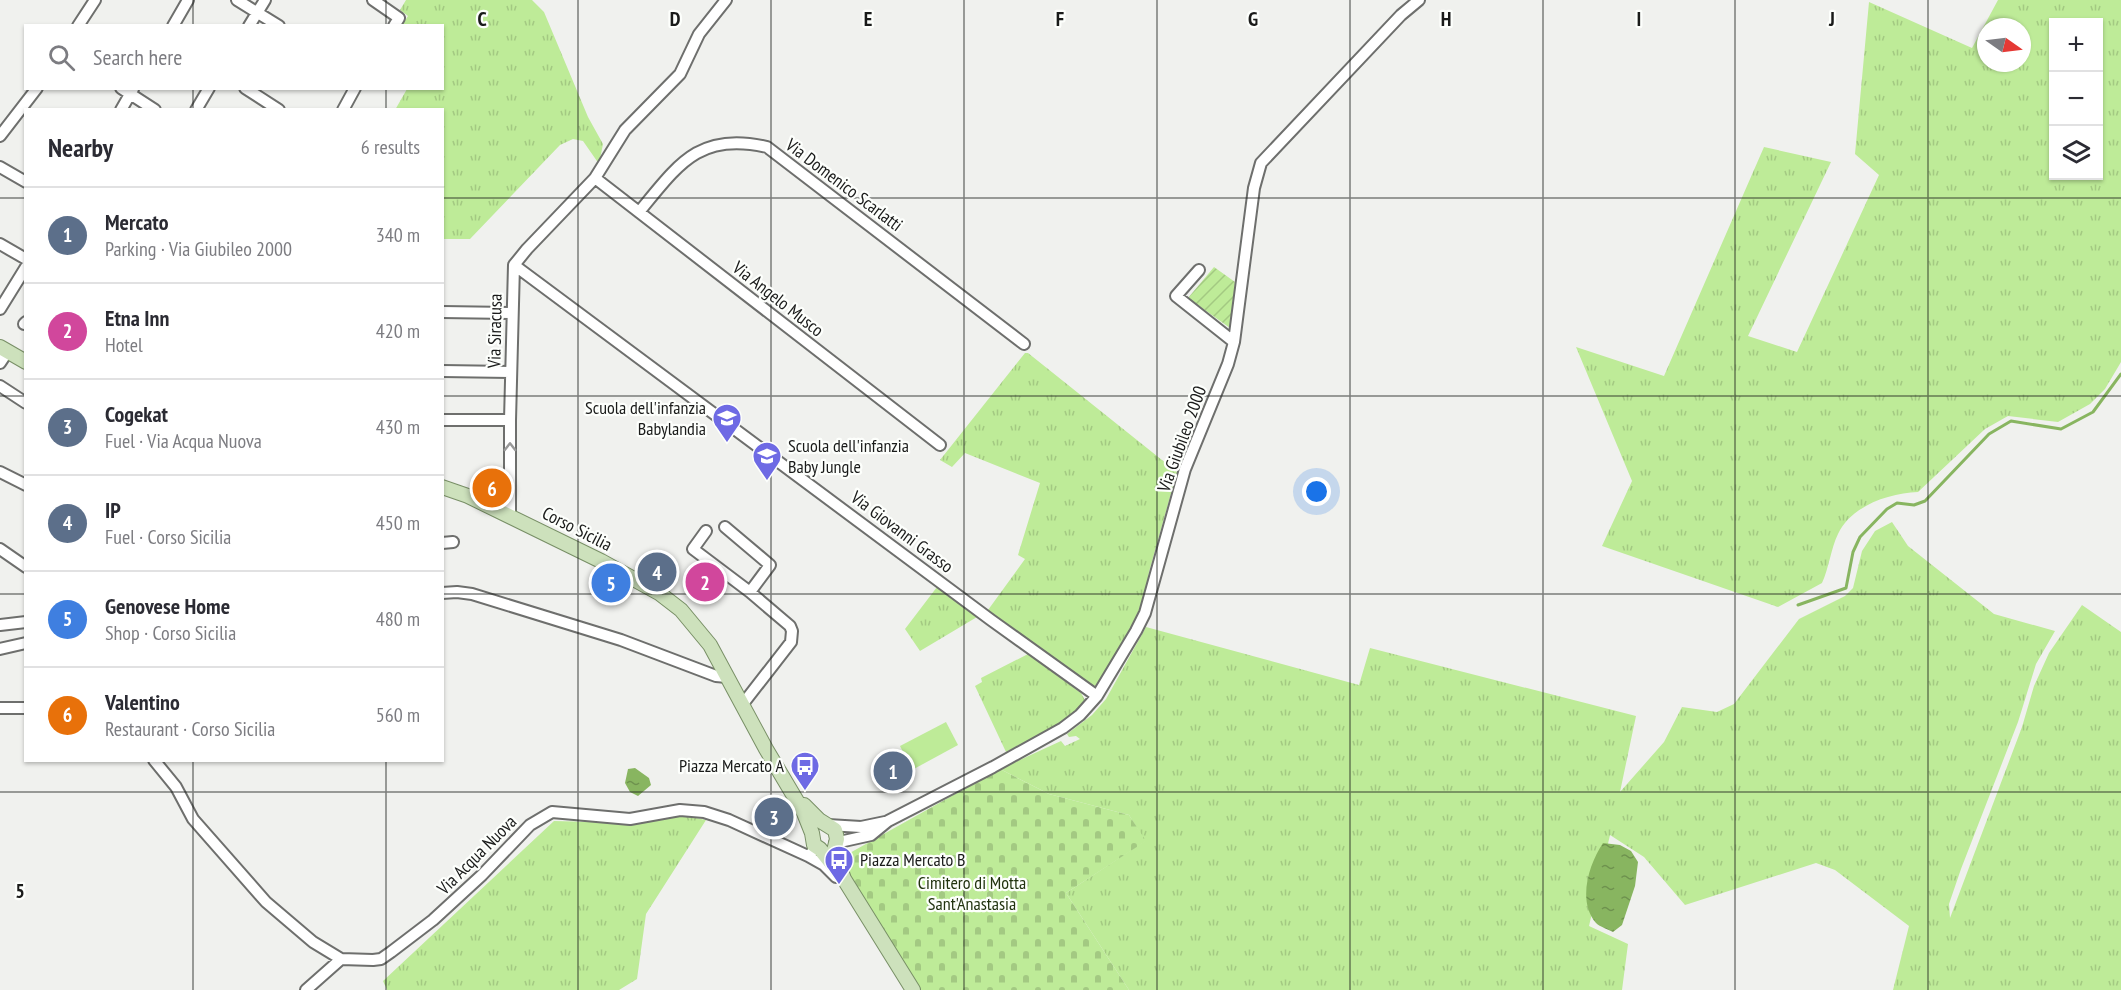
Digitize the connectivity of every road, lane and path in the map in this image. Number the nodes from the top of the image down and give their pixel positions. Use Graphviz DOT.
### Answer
graph roads {
  1 [pos="95,0"];
  2 [pos="188,0"];
  3 [pos="237,0"];
  4 [pos="265,0"];
  5 [pos="373,0"];
  6 [pos="726,0"];
  7 [pos="1419,0"];
  8 [pos="257,12"];
  9 [pos="79,24"];
  10 [pos="174,24"];
  11 [pos="250,24"];
  12 [pos="276,24"];
  13 [pos="395,24"];
  14 [pos="36,90"];
  15 [pos="128,90"];
  16 [pos="208,90"];
  17 [pos="248,90"];
  18 [pos="354,90"];
  19 [pos="27,107"];
  20 [pos="122,108"];
  21 [pos="152,108"];
  22 [pos="197,108"];
  23 [pos="276,108"];
  24 [pos="344,108"];
  25 [pos="24,110"];
  26 [pos="0,136"];
  27 [pos="0,167"];
  28 [pos="595,178"];
  29 [pos="24,181"];
  30 [pos="639,212"];
  31 [pos="0,244"];
  32 [pos="24,259"];
  33 [pos="514,265"];
  34 [pos="24,270"];
  35 [pos="1198,270"];
  36 [pos="0,309"];
  37 [pos="444,312"];
  38 [pos="512,313"];
  39 [pos="1234,342"];
  40 [pos="1024,344"];
  41 [pos="3,354"];
  42 [pos="24,361"];
  43 [pos="444,371"];
  44 [pos="511,372"];
  45 [pos="0,386"];
  46 [pos="24,402"];
  47 [pos="444,420"];
  48 [pos="510,420"];
  49 [pos="940,445"];
  50 [pos="0,472"];
  51 [pos="24,483"];
  52 [pos="444,488"];
  53 [pos="510,515"];
  54 [pos="725,527"];
  55 [pos="706,531"];
  56 [pos="0,549"];
  57 [pos="24,566"];
  58 [pos="750,592"];
  59 [pos="444,593"];
  60 [pos="24,622"];
  61 [pos="2,625"];
  62 [pos="24,643"];
  63 [pos="3,648"];
  64 [pos="727,677"];
  65 [pos="1097,696"];
  66 [pos="742,705"];
  67 [pos="0,708"];
  68 [pos="24,708"];
  69 [pos="156,762"];
  70 [pos="794,795"];
  71 [pos="888,821"];
  72 [pos="828,825"];
  73 [pos="812,833"];
  74 [pos="835,844"];
  75 [pos="815,851"];
  76 [pos="844,879"];
  77 [pos="855,897"];
  78 [pos="341,959"];
  79 [pos="306,990"];
  80 [pos="914,990"];
  1 -- 9 [label="street"];
  2 -- 10 [label="street"];
  3 -- 8 [label="street"];
  4 -- 8 [label="street"];
  5 -- 13 [label="street"];
  6 -- 28 [label="street"];
  7 -- 39 [label="street, Via Giubileo 2000"];
  8 -- 11 [label="street"];
  8 -- 12 [label="street"];
  14 -- 19 [label="street"];
  15 -- 20 [label="street"];
  15 -- 21 [label="street"];
  16 -- 22 [label="street"];
  17 -- 23 [label="street"];
  18 -- 24 [label="street"];
  25 -- 26 [label="street"];
  27 -- 29 [label="street"];
  28 -- 30 [label="street, Via Angelo Musco"];
  28 -- 33 [label="street"];
  30 -- 40 [label="street, Via Domenico Scarlatti"];
  30 -- 49 [label="street, Via Angelo Musco"];
  31 -- 32 [label="street"];
  33 -- 38 [label="street, Via Siracusa"];
  33 -- 65 [label="street, Via Giovanni Grasso"];
  34 -- 36 [label="street"];
  35 -- 39 [label="street"];
  37 -- 38 [label="street"];
  38 -- 44 [label="street, Via Siracusa"];
  39 -- 65 [label="street, Via Giubileo 2000"];
  41 -- 42 [label="main road"];
  43 -- 44 [label="street"];
  44 -- 48 [label="street, Via Siracusa"];
  45 -- 46 [label="street"];
  47 -- 48 [label="street"];
  53 -- 48 [label="street, Via Siracusa, one-way"];
  50 -- 51 [label="street"];
  52 -- 53 [label="main road, Corso Sicilia"];
  53 -- 64 [label="main road, Corso Sicilia"];
  54 -- 58 [label="street"];
  55 -- 58 [label="street"];
  56 -- 57 [label="street"];
  58 -- 66 [label="street"];
  59 -- 64 [label="street"];
  60 -- 61 [label="street"];
  62 -- 63 [label="street"];
  64 -- 66 [label="main road, Corso Sicilia"];
  65 -- 71 [label="street, Via Giubileo 2000"];
  66 -- 70 [label="main road, Corso Sicilia"];
  67 -- 68 [label="street"];
  69 -- 78 [label="street, Via Acqua Nuova"];
  70 -- 72 [label="main road"];
  70 -- 73 [label="main road"];
  71 -- 72 [label="street"];
  71 -- 74 [label="street"];
  72 -- 73 [label="main road"];
  72 -- 74 [label="main road"];
  73 -- 75 [label="main road"];
  74 -- 75 [label="main road"];
  74 -- 76 [label="main road"];
  75 -- 76 [label="main road"];
  75 -- 77 [label="street, Via Acqua Nuova"];
  75 -- 78 [label="street, Via Acqua Nuova"];
  76 -- 77 [label="main road"];
  77 -- 80 [label="main road"];
  78 -- 79 [label="street"];
}
